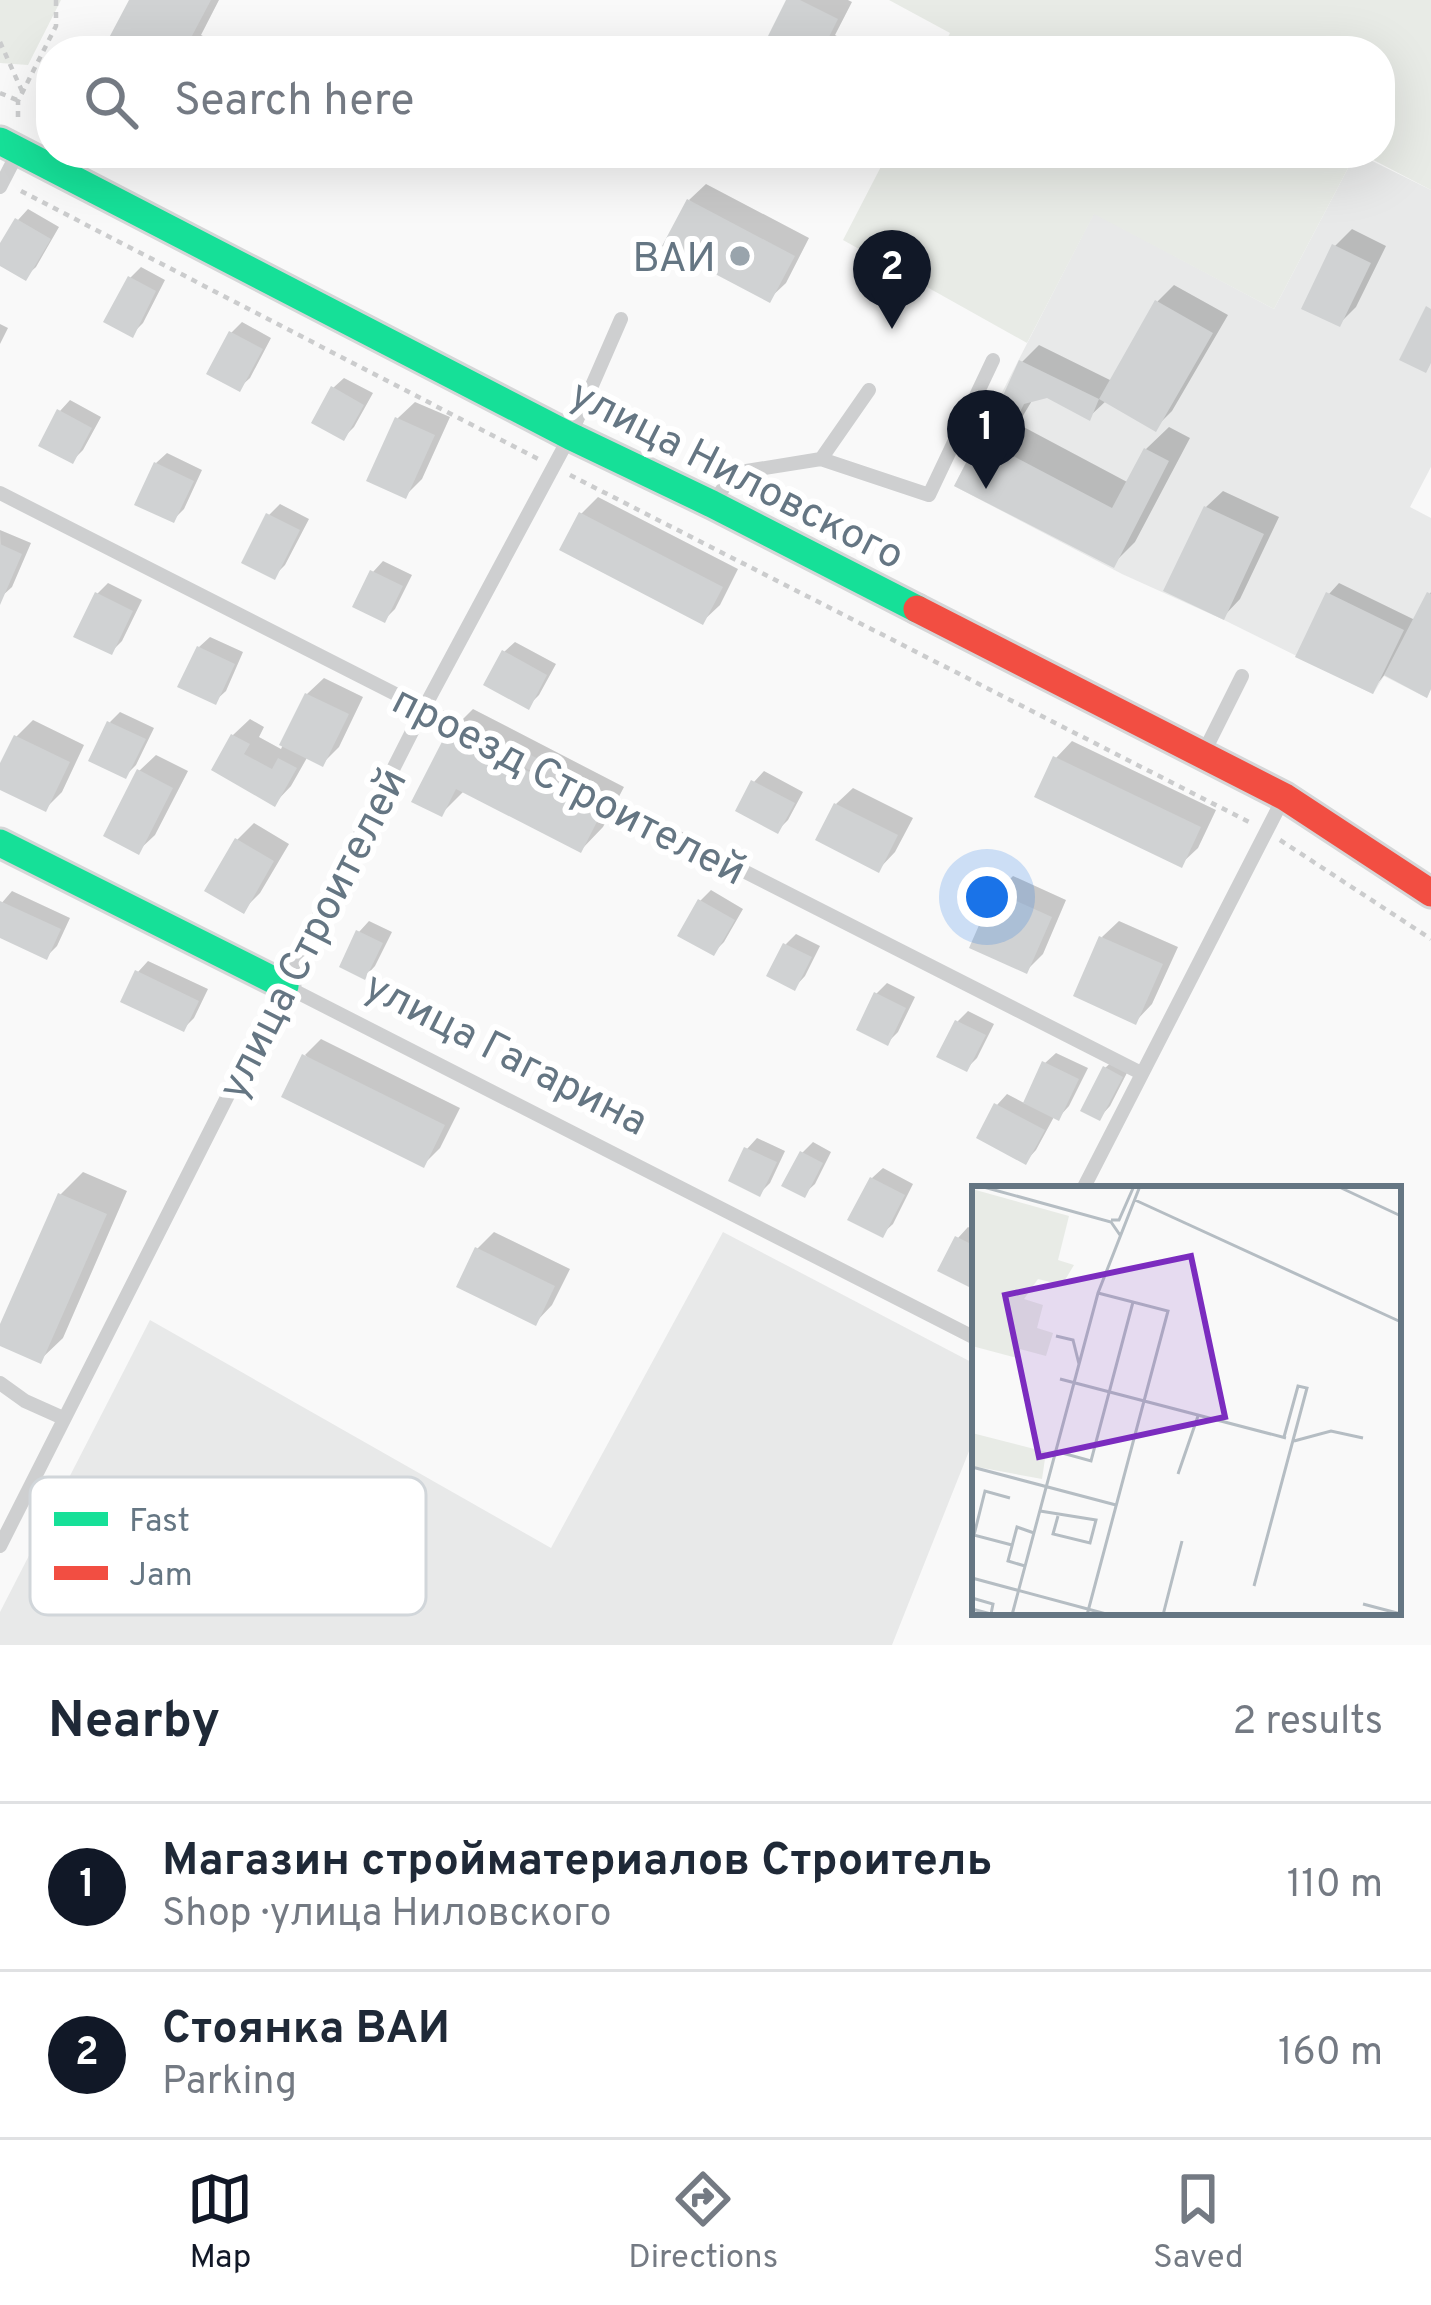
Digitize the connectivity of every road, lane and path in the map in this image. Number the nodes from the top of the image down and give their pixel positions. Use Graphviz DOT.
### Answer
graph roads {
  1 [pos="56,0"];
  2 [pos="51,36"];
  3 [pos="0,42"];
  4 [pos="36,65"];
  5 [pos="0,92"];
  6 [pos="22,92"];
  7 [pos="18,101"];
  8 [pos="9,146"];
  9 [pos="36,160"];
  10 [pos="52,168"];
  11 [pos="1,184"];
  12 [pos="621,320"];
  13 [pos="993,360"];
  14 [pos="868,390"];
  15 [pos="570,436"];
  16 [pos="820,459"];
  17 [pos="553,467"];
  18 [pos="0,493"];
  19 [pos="712,504"];
  20 [pos="1242,676"];
  21 [pos="423,710"];
  22 [pos="1202,756"];
  23 [pos="1285,796"];
  24 [pos="1267,831"];
  25 [pos="0,843"];
  26 [pos="1431,893"];
  27 [pos="1431,939"];
  28 [pos="285,986"];
  29 [pos="1141,1073"];
  30 [pos="1084,1186"];
  31 [pos="972,1336"];
  32 [pos="0,1383"];
  33 [pos="63,1418"];
  34 [pos="34,1477"];
  35 [pos="30,1485"];
  36 [pos="0,1546"];
  1 -- 2 [label="path"];
  3 -- 6 [label="path"];
  4 -- 6 [label="path"];
  5 -- 7 [label="path"];
  6 -- 7 [label="path"];
  7 -- 8 [label="path"];
  8 -- 9 [label="street, улица Ниловского"];
  8 -- 11 [label="lane"];
  10 -- 15 [label="street, улица Ниловского"];
  11 -- 17 [label="path"];
  12 -- 15 [label="lane, улица Строителей"];
  13 -- 16 [label="lane"];
  14 -- 16 [label="lane"];
  15 -- 17 [label="lane, улица Строителей"];
  15 -- 19 [label="street, улица Ниловского"];
  16 -- 19 [label="lane"];
  17 -- 21 [label="lane, улица Строителей"];
  17 -- 24 [label="path"];
  18 -- 21 [label="lane, проезд Строителей"];
  19 -- 22 [label="street, улица Ниловского"];
  20 -- 22 [label="lane"];
  21 -- 28 [label="lane, улица Строителей"];
  21 -- 29 [label="lane, проезд Строителей"];
  22 -- 23 [label="street, улица Ниловского"];
  23 -- 24 [label="lane"];
  23 -- 26 [label="street, улица Ниловского"];
  24 -- 27 [label="path"];
  24 -- 29 [label="lane"];
  25 -- 28 [label="street, улица Гагарина"];
  28 -- 31 [label="lane, улица Гагарина"];
  28 -- 33 [label="lane, улица Строителей"];
  29 -- 30 [label="lane"];
  32 -- 33 [label="lane"];
  33 -- 34 [label="lane, улица Строителей"];
  35 -- 36 [label="lane, улица Строителей"];
}
